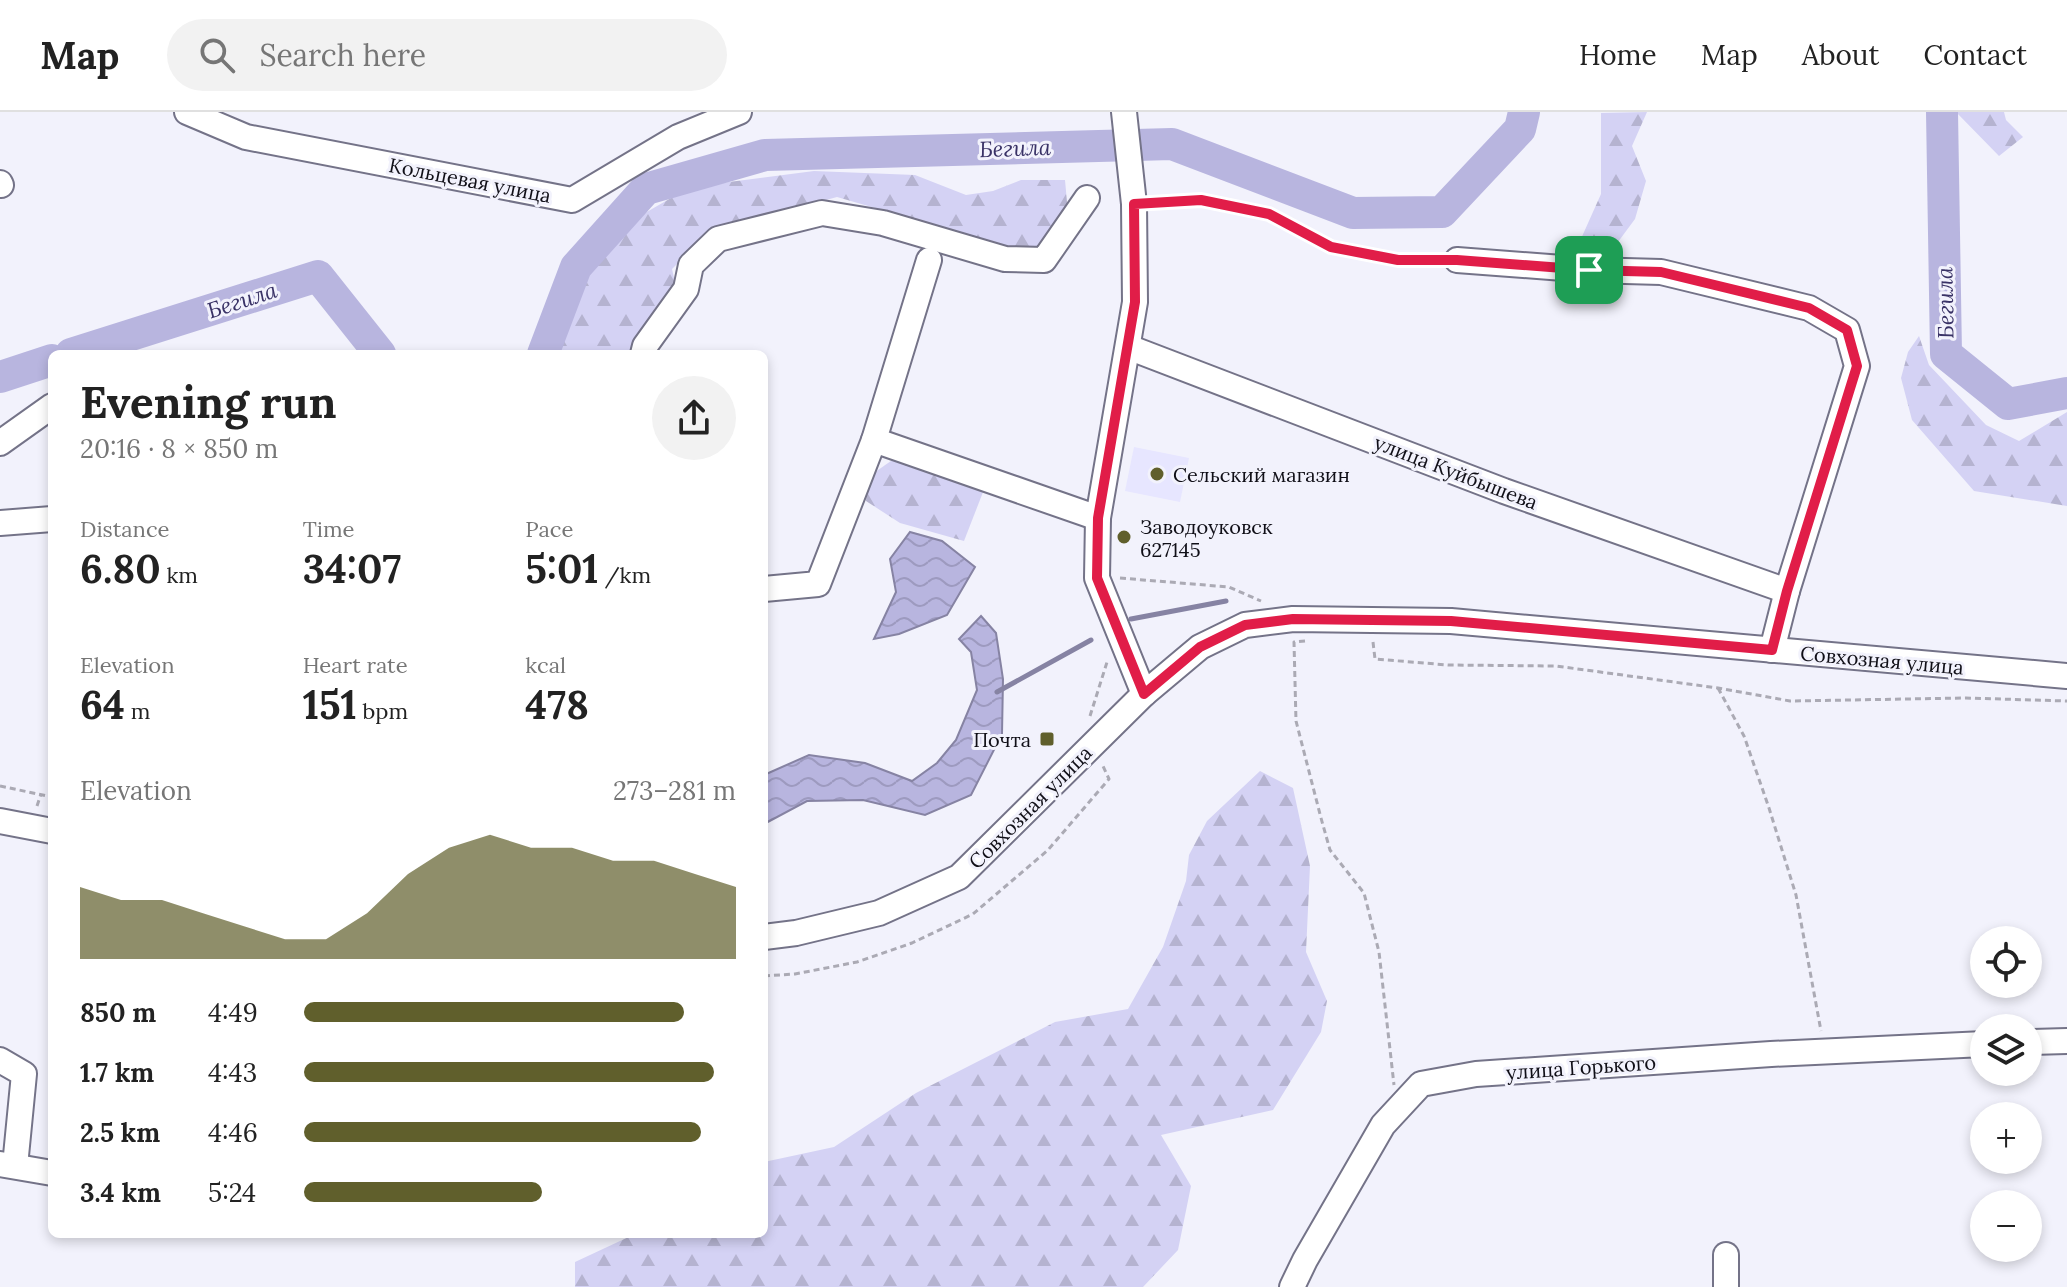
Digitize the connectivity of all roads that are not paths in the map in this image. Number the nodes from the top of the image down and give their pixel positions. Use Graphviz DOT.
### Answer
graph roads {
  1 [pos="187,112"];
  2 [pos="739,112"];
  3 [pos="1124,112"];
  4 [pos="1087,198"];
  5 [pos="929,260"];
  6 [pos="1457,260"];
  7 [pos="1128,347"];
  8 [pos="644,350"];
  9 [pos="48,409"];
  10 [pos="874,440"];
  11 [pos="0,443"];
  12 [pos="1098,518"];
  13 [pos="48,519"];
  14 [pos="0,523"];
  15 [pos="768,589"];
  16 [pos="1787,591"];
  17 [pos="1772,650"];
  18 [pos="2067,676"];
  19 [pos="1144,694"];
  20 [pos="0,821"];
  21 [pos="48,830"];
  22 [pos="768,936"];
  23 [pos="2067,1041"];
  24 [pos="2042,1042"];
  25 [pos="1970,1045"];
  26 [pos="0,1060"];
  27 [pos="8,1165"];
  28 [pos="48,1172"];
  29 [pos="1726,1255"];
  30 [pos="1292,1287"];
  31 [pos="1726,1287"];
  1 -- 2 [label="street, Кольцевая улица"];
  3 -- 7 [label="street"];
  4 -- 8 [label="street"];
  5 -- 10 [label="street"];
  6 -- 16 [label="street"];
  7 -- 12 [label="street"];
  7 -- 16 [label="street, улица Куйбышева"];
  9 -- 11 [label="street"];
  10 -- 12 [label="street"];
  10 -- 15 [label="street"];
  12 -- 19 [label="street"];
  13 -- 14 [label="street"];
  16 -- 17 [label="street"];
  17 -- 18 [label="street, Совхозная улица"];
  17 -- 19 [label="street, Совхозная улица"];
  19 -- 22 [label="street, Совхозная улица"];
  20 -- 21 [label="street"];
  23 -- 24 [label="street"];
  25 -- 30 [label="street, улица Горького"];
  26 -- 27 [label="street"];
  27 -- 28 [label="street"];
  29 -- 31 [label="street"];
}
